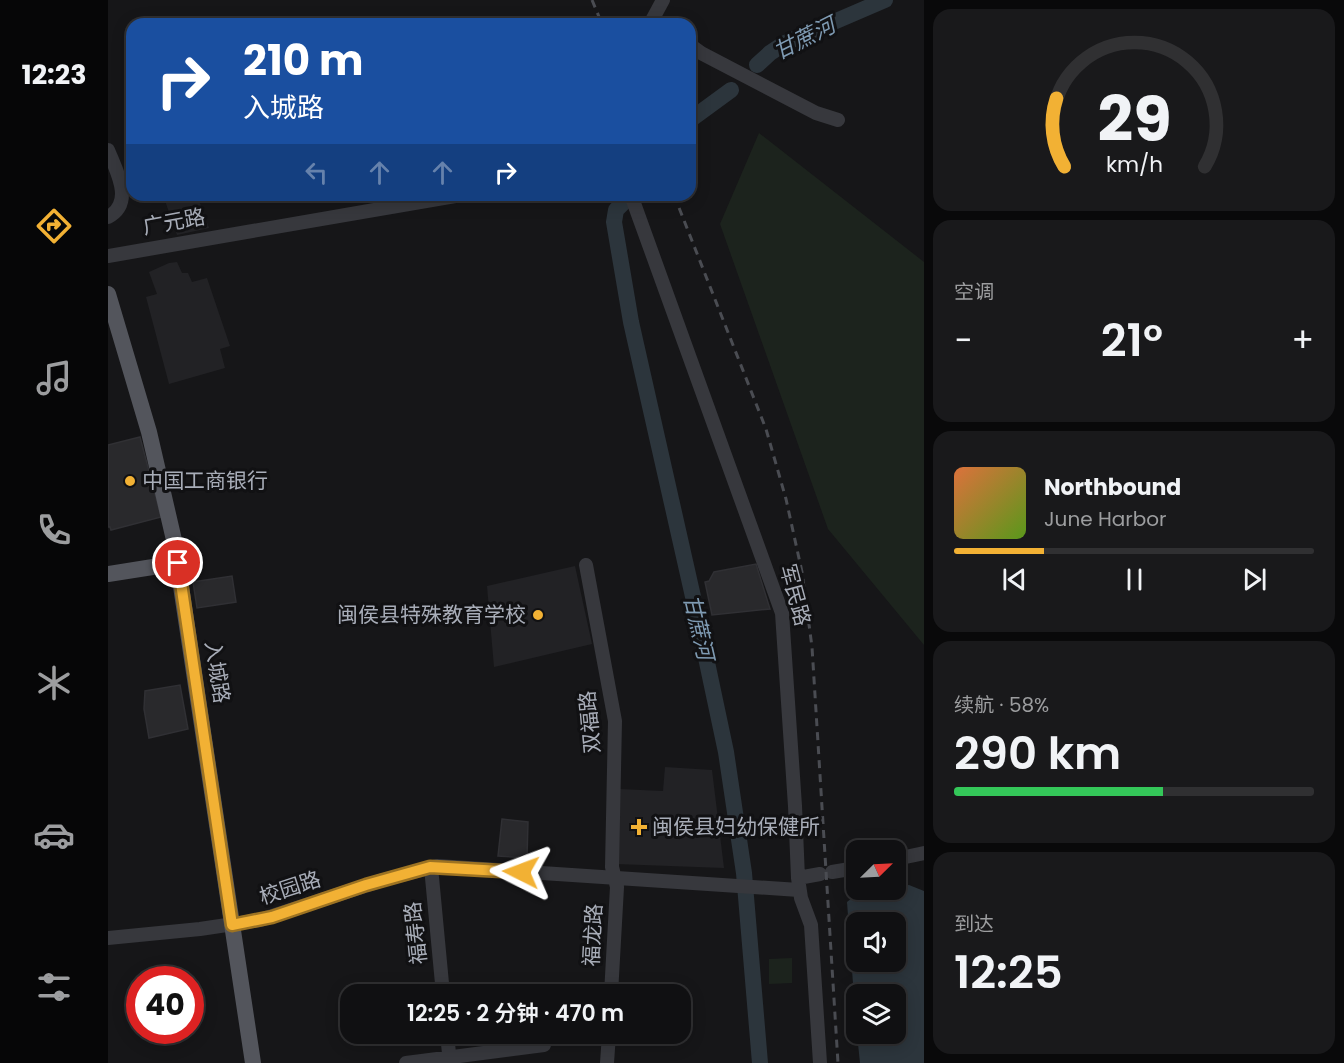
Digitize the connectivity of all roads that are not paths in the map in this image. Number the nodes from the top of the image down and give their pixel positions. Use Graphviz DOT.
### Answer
graph roads {
  1 [pos="663,0"];
  2 [pos="657,18"];
  3 [pos="696,50"];
  4 [pos="838,120"];
  5 [pos="108,150"];
  6 [pos="426,201"];
  7 [pos="633,201"];
  8 [pos="108,217"];
  9 [pos="108,256"];
  10 [pos="108,294"];
  11 [pos="108,317"];
  12 [pos="176,563"];
  13 [pos="586,565"];
  14 [pos="108,574"];
  15 [pos="924,853"];
  16 [pos="906,858"];
  17 [pos="430,867"];
  18 [pos="846,870"];
  19 [pos="615,878"];
  20 [pos="798,884"];
  21 [pos="229,926"];
  22 [pos="108,938"];
  23 [pos="442,984"];
  24 [pos="612,984"];
  25 [pos="448,1044"];
  26 [pos="608,1044"];
  27 [pos="544,1045"];
  28 [pos="450,1060"];
  29 [pos="243,1063"];
  30 [pos="253,1063"];
  31 [pos="406,1063"];
  32 [pos="607,1063"];
  33 [pos="820,1063"];
  1 -- 2 [label="street"];
  3 -- 4 [label="street"];
  5 -- 8 [label="street"];
  6 -- 9 [label="street, 广元路"];
  7 -- 20 [label="street, 军民路"];
  10 -- 12 [label="main road, 入城路"];
  11 -- 12 [label="main road, 入城路"];
  12 -- 14 [label="main road"];
  12 -- 21 [label="main road, 入城路"];
  13 -- 19 [label="street, 双福路"];
  15 -- 16 [label="street"];
  17 -- 19 [label="street, 校园路"];
  17 -- 21 [label="street, 校园路"];
  17 -- 23 [label="street, 福寿路"];
  18 -- 20 [label="street"];
  19 -- 20 [label="street, 校园路"];
  19 -- 24 [label="street, 福龙路"];
  20 -- 33 [label="street, 军民路"];
  21 -- 22 [label="street, 校园路"];
  21 -- 29 [label="main road, 入城路"];
  21 -- 30 [label="main road, 入城路"];
  25 -- 28 [label="street"];
  26 -- 32 [label="street"];
  27 -- 28 [label="street"];
  28 -- 31 [label="street"];
}
